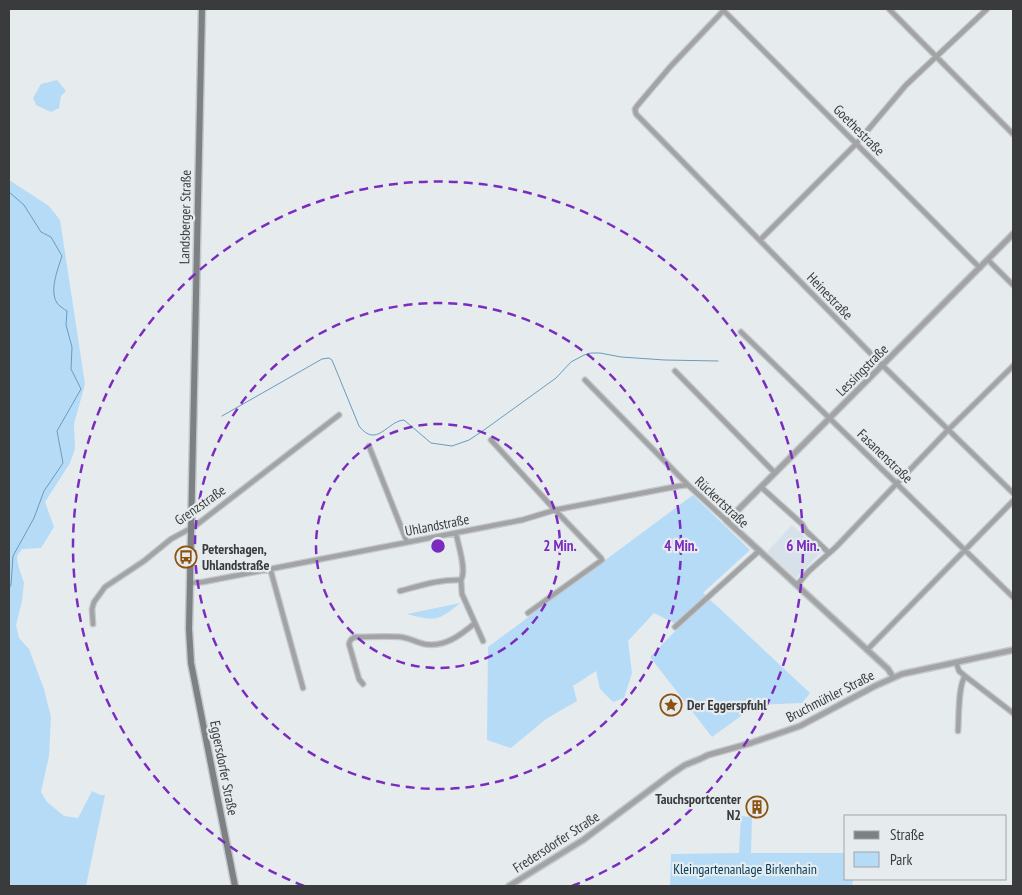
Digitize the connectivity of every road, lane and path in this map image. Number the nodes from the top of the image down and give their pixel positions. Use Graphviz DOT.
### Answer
graph roads {
  1 [pos="202,9"];
  2 [pos="723,9"];
  3 [pos="889,9"];
  4 [pos="987,9"];
  5 [pos="936,57"];
  6 [pos="1013,134"];
  7 [pos="856,144"];
  8 [pos="1013,234"];
  9 [pos="760,240"];
  10 [pos="988,260"];
  11 [pos="980,268"];
  12 [pos="1013,285"];
  13 [pos="741,332"];
  14 [pos="883,365"];
  15 [pos="1013,366"];
  16 [pos="675,371"];
  17 [pos="584,380"];
  18 [pos="339,415"];
  19 [pos="830,418"];
  20 [pos="948,430"];
  21 [pos="491,440"];
  22 [pos="369,446"];
  23 [pos="775,473"];
  24 [pos="897,483"];
  25 [pos="688,486"];
  26 [pos="761,487"];
  27 [pos="1013,493"];
  28 [pos="1013,501"];
  29 [pos="555,510"];
  30 [pos="727,521"];
  31 [pos="190,528"];
  32 [pos="456,533"];
  33 [pos="406,542"];
  34 [pos="966,550"];
  35 [pos="759,551"];
  36 [pos="829,553"];
  37 [pos="270,568"];
  38 [pos="460,580"];
  39 [pos="190,583"];
  40 [pos="797,585"];
  41 [pos="400,591"];
  42 [pos="1013,597"];
  43 [pos="528,613"];
  44 [pos="475,622"];
  45 [pos="93,624"];
  46 [pos="674,627"];
  47 [pos="484,641"];
  48 [pos="867,650"];
  49 [pos="1013,650"];
  50 [pos="956,662"];
  51 [pos="965,676"];
  52 [pos="893,677"];
  53 [pos="363,684"];
  54 [pos="303,688"];
  55 [pos="1013,713"];
  56 [pos="958,731"];
  57 [pos="616,816"];
  58 [pos="235,886"];
  59 [pos="509,886"];
  1 -- 31 [label="main road, Landsberger Straße"];
  2 -- 7 [label="street, Goethestraße"];
  2 -- 9 [label="street, Heinestraße"];
  3 -- 5 [label="street"];
  4 -- 5 [label="street"];
  5 -- 6 [label="street"];
  5 -- 7 [label="street"];
  7 -- 9 [label="street"];
  7 -- 11 [label="street, Goethestraße"];
  8 -- 10 [label="street, Lessingstraße"];
  9 -- 14 [label="street, Heinestraße"];
  10 -- 11 [label="street, Lessingstraße"];
  10 -- 12 [label="street"];
  11 -- 14 [label="street, Lessingstraße"];
  13 -- 19 [label="street, Fasanenstraße"];
  14 -- 19 [label="street, Lessingstraße"];
  14 -- 20 [label="street, Heinestraße"];
  15 -- 20 [label="street"];
  16 -- 23 [label="street"];
  17 -- 25 [label="street, Rückertstraße"];
  18 -- 31 [label="street, Grenzstraße"];
  19 -- 23 [label="street, Lessingstraße"];
  19 -- 24 [label="street, Fasanenstraße"];
  20 -- 24 [label="street"];
  20 -- 27 [label="street, Heinestraße"];
  21 -- 29 [label="street"];
  22 -- 33 [label="street"];
  23 -- 26 [label="street, Lessingstraße"];
  24 -- 34 [label="street, Fasanenstraße"];
  24 -- 36 [label="street"];
  25 -- 29 [label="street, Uhlandstraße"];
  25 -- 30 [label="street, Rückertstraße"];
  26 -- 30 [label="street, Lessingstraße"];
  26 -- 36 [label="street"];
  28 -- 34 [label="street"];
  29 -- 32 [label="street, Uhlandstraße"];
  29 -- 43 [label="street"];
  30 -- 35 [label="street, Rückertstraße"];
  31 -- 39 [label="main road, Eggersdorfer Straße"];
  31 -- 45 [label="street, Grenzstraße"];
  32 -- 33 [label="street, Uhlandstraße"];
  32 -- 38 [label="street"];
  33 -- 37 [label="street, Uhlandstraße"];
  34 -- 42 [label="street, Fasanenstraße"];
  34 -- 48 [label="street"];
  35 -- 40 [label="street, Rückertstraße"];
  35 -- 46 [label="street"];
  36 -- 40 [label="street"];
  37 -- 39 [label="street, Uhlandstraße"];
  37 -- 54 [label="street"];
  38 -- 41 [label="street"];
  38 -- 44 [label="street"];
  39 -- 58 [label="main road, Eggersdorfer Straße"];
  40 -- 48 [label="street, Rückertstraße"];
  44 -- 47 [label="street"];
  44 -- 53 [label="street"];
  48 -- 52 [label="street, Rückertstraße"];
  49 -- 50 [label="street, Bruchmühler Straße"];
  50 -- 51 [label="street"];
  50 -- 52 [label="street, Bruchmühler Straße"];
  51 -- 55 [label="street"];
  51 -- 56 [label="street"];
  52 -- 57 [label="street, Bruchmühler Straße"];
  57 -- 59 [label="street, Fredersdorfer Straße"];
}
